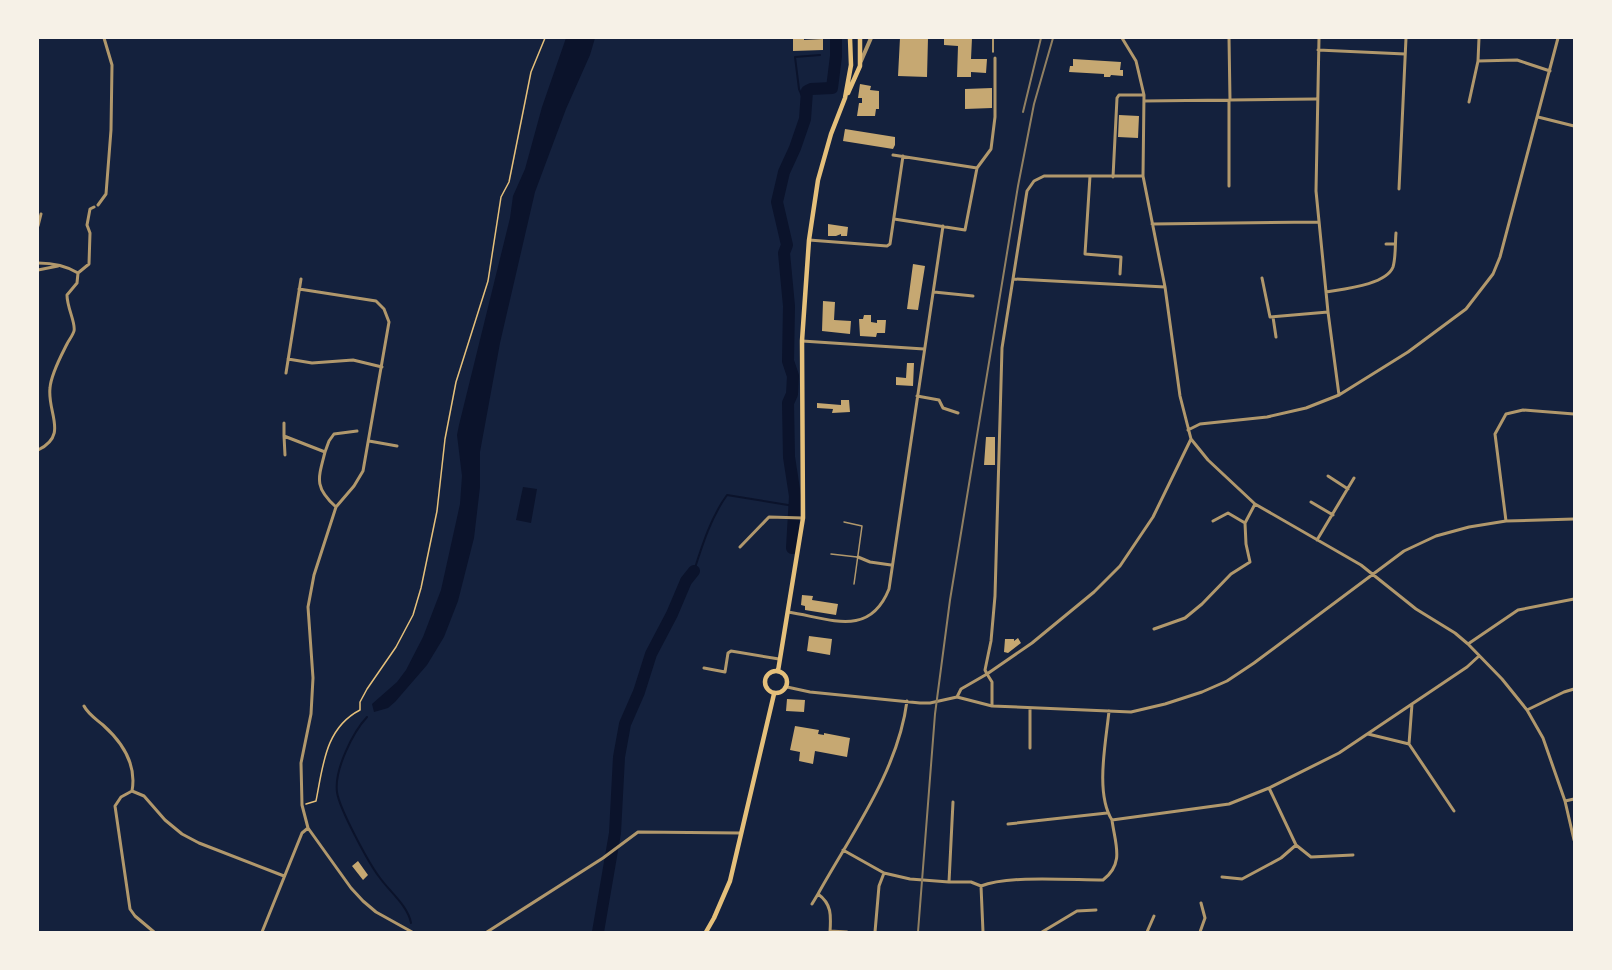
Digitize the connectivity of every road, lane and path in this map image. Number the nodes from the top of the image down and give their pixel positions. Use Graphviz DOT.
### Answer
graph roads {
  1 [pos="104,38"];
  2 [pos="545,38"];
  3 [pos="849,38"];
  4 [pos="860,38"];
  5 [pos="871,38"];
  6 [pos="993,38"];
  7 [pos="1122,38"];
  8 [pos="1228,38"];
  9 [pos="1319,38"];
  10 [pos="1406,38"];
  11 [pos="1479,38"];
  12 [pos="1558,38"];
  13 [pos="1318,50"];
  14 [pos="1405,54"];
  15 [pos="995,58"];
  16 [pos="861,61"];
  17 [pos="1478,61"];
  18 [pos="1550,71"];
  19 [pos="1144,95"];
  20 [pos="845,98"];
  21 [pos="1316,99"];
  22 [pos="1230,100"];
  23 [pos="1144,101"];
  24 [pos="1469,102"];
  25 [pos="1538,117"];
  26 [pos="1575,126"];
  27 [pos="893,155"];
  28 [pos="903,156"];
  29 [pos="977,168"];
  30 [pos="1090,176"];
  31 [pos="1143,176"];
  32 [pos="1113,177"];
  33 [pos="1229,186"];
  34 [pos="1399,189"];
  35 [pos="98,204"];
  36 [pos="94,207"];
  37 [pos="41,214"];
  38 [pos="894,219"];
  39 [pos="1319,222"];
  40 [pos="1152,224"];
  41 [pos="38,226"];
  42 [pos="943,226"];
  43 [pos="1396,233"];
  44 [pos="809,240"];
  45 [pos="1386,244"];
  46 [pos="1395,244"];
  47 [pos="38,263"];
  48 [pos="60,265"];
  49 [pos="38,270"];
  50 [pos="78,273"];
  51 [pos="1120,274"];
  52 [pos="1262,278"];
  53 [pos="301,279"];
  54 [pos="1014,279"];
  55 [pos="1165,287"];
  56 [pos="299,289"];
  57 [pos="934,292"];
  58 [pos="1326,292"];
  59 [pos="973,296"];
  60 [pos="1328,312"];
  61 [pos="1273,317"];
  62 [pos="1276,337"];
  63 [pos="802,341"];
  64 [pos="924,349"];
  65 [pos="288,359"];
  66 [pos="382,367"];
  67 [pos="286,373"];
  68 [pos="1339,395"];
  69 [pos="917,396"];
  70 [pos="958,413"];
  71 [pos="1575,414"];
  72 [pos="284,423"];
  73 [pos="1188,430"];
  74 [pos="357,431"];
  75 [pos="284,436"];
  76 [pos="1191,439"];
  77 [pos="369,441"];
  78 [pos="397,446"];
  79 [pos="39,448"];
  80 [pos="325,452"];
  81 [pos="285,455"];
  82 [pos="1328,476"];
  83 [pos="1354,478"];
  84 [pos="1348,489"];
  85 [pos="1311,502"];
  86 [pos="1255,504"];
  87 [pos="336,507"];
  88 [pos="1333,515"];
  89 [pos="803,518"];
  90 [pos="1575,519"];
  91 [pos="1213,521"];
  92 [pos="1506,521"];
  93 [pos="844,522"];
  94 [pos="1245,523"];
  95 [pos="1317,540"];
  96 [pos="740,547"];
  97 [pos="831,554"];
  98 [pos="858,557"];
  99 [pos="891,565"];
  100 [pos="1373,574"];
  101 [pos="854,584"];
  102 [pos="1575,598"];
  103 [pos="788,612"];
  104 [pos="1154,629"];
  105 [pos="1468,644"];
  106 [pos="1479,656"];
  107 [pos="779,659"];
  108 [pos="704,668"];
  109 [pos="778,671"];
  110 [pos="987,674"];
  111 [pos="787,687"];
  112 [pos="1575,689"];
  113 [pos="774,694"];
  114 [pos="957,697"];
  115 [pos="907,701"];
  116 [pos="1412,703"];
  117 [pos="84,706"];
  118 [pos="992,706"];
  119 [pos="1030,708"];
  120 [pos="1109,711"];
  121 [pos="1527,711"];
  122 [pos="1368,734"];
  123 [pos="1408,744"];
  124 [pos="1030,748"];
  125 [pos="1269,788"];
  126 [pos="132,790"];
  127 [pos="1575,800"];
  128 [pos="1566,801"];
  129 [pos="952,802"];
  130 [pos="302,805"];
  131 [pos="1454,811"];
  132 [pos="1107,813"];
  133 [pos="1112,820"];
  134 [pos="1008,824"];
  135 [pos="308,828"];
  136 [pos="742,833"];
  137 [pos="1575,840"];
  138 [pos="1296,845"];
  139 [pos="843,850"];
  140 [pos="1353,855"];
  141 [pos="884,873"];
  142 [pos="284,876"];
  143 [pos="1222,877"];
  144 [pos="949,882"];
  145 [pos="981,886"];
  146 [pos="818,894"];
  147 [pos="1201,903"];
  148 [pos="812,904"];
  149 [pos="1096,910"];
  150 [pos="1154,916"];
  151 [pos="830,932"];
  152 [pos="154,933"];
  153 [pos="262,933"];
  154 [pos="412,933"];
  155 [pos="487,933"];
  156 [pos="706,933"];
  157 [pos="847,933"];
  158 [pos="875,933"];
  159 [pos="983,933"];
  160 [pos="1042,933"];
  161 [pos="1147,933"];
  162 [pos="1200,933"];
  1 -- 35 [label="street"];
  2 -- 130 [label="path"];
  3 -- 20 [label="main road"];
  4 -- 16 [label="main road"];
  5 -- 16 [label="street"];
  6 -- 15 [label="path"];
  7 -- 19 [label="street"];
  8 -- 22 [label="street"];
  9 -- 13 [label="street"];
  10 -- 14 [label="street"];
  11 -- 17 [label="street"];
  12 -- 18 [label="street"];
  13 -- 14 [label="street"];
  13 -- 21 [label="street"];
  14 -- 34 [label="street"];
  15 -- 29 [label="street"];
  16 -- 20 [label="main road"];
  17 -- 18 [label="street"];
  17 -- 24 [label="street"];
  18 -- 25 [label="street"];
  19 -- 23 [label="street"];
  19 -- 32 [label="street"];
  20 -- 44 [label="main road"];
  21 -- 22 [label="street"];
  21 -- 39 [label="street"];
  22 -- 23 [label="street"];
  22 -- 33 [label="street"];
  23 -- 31 [label="street"];
  25 -- 26 [label="street"];
  25 -- 68 [label="street"];
  27 -- 28 [label="street"];
  28 -- 29 [label="street"];
  28 -- 38 [label="street"];
  29 -- 42 [label="street"];
  30 -- 32 [label="street"];
  30 -- 51 [label="street"];
  30 -- 54 [label="street"];
  31 -- 32 [label="street"];
  31 -- 40 [label="street"];
  36 -- 50 [label="street"];
  37 -- 41 [label="street"];
  38 -- 42 [label="street"];
  38 -- 44 [label="street"];
  39 -- 40 [label="street"];
  39 -- 58 [label="street"];
  40 -- 55 [label="street"];
  42 -- 57 [label="street"];
  43 -- 46 [label="street"];
  44 -- 63 [label="main road"];
  45 -- 46 [label="street"];
  46 -- 58 [label="street"];
  47 -- 48 [label="street"];
  48 -- 49 [label="street"];
  48 -- 50 [label="street"];
  50 -- 79 [label="street"];
  52 -- 61 [label="street"];
  53 -- 56 [label="street"];
  54 -- 55 [label="street"];
  54 -- 110 [label="street"];
  55 -- 73 [label="street"];
  56 -- 65 [label="street"];
  56 -- 66 [label="street"];
  57 -- 59 [label="street"];
  57 -- 64 [label="street"];
  58 -- 60 [label="street"];
  60 -- 61 [label="street"];
  60 -- 68 [label="street"];
  61 -- 62 [label="street"];
  63 -- 64 [label="street"];
  63 -- 89 [label="main road"];
  64 -- 69 [label="street"];
  65 -- 66 [label="street"];
  65 -- 67 [label="street"];
  66 -- 77 [label="street"];
  68 -- 73 [label="street"];
  69 -- 70 [label="street"];
  69 -- 99 [label="street"];
  71 -- 92 [label="street"];
  72 -- 75 [label="street"];
  73 -- 76 [label="street"];
  74 -- 80 [label="street"];
  75 -- 80 [label="street"];
  75 -- 81 [label="street"];
  76 -- 86 [label="street"];
  76 -- 110 [label="street"];
  77 -- 78 [label="street"];
  77 -- 87 [label="street"];
  80 -- 87 [label="street"];
  82 -- 84 [label="street"];
  83 -- 84 [label="street"];
  84 -- 88 [label="street"];
  85 -- 88 [label="street"];
  86 -- 94 [label="street"];
  86 -- 95 [label="street"];
  87 -- 130 [label="street"];
  88 -- 95 [label="street"];
  89 -- 96 [label="street"];
  89 -- 103 [label="main road"];
  90 -- 92 [label="street"];
  91 -- 94 [label="street"];
  92 -- 100 [label="street"];
  93 -- 98 [label="lane"];
  94 -- 104 [label="street"];
  95 -- 100 [label="street"];
  97 -- 98 [label="lane"];
  98 -- 99 [label="street"];
  98 -- 101 [label="lane"];
  99 -- 103 [label="street"];
  100 -- 105 [label="street"];
  100 -- 120 [label="street"];
  102 -- 105 [label="street"];
  103 -- 107 [label="main road"];
  105 -- 106 [label="street"];
  106 -- 116 [label="street"];
  106 -- 121 [label="street"];
  107 -- 108 [label="street"];
  107 -- 109 [label="main road"];
  109 -- 111 [label="main road"];
  109 -- 113 [label="main road"];
  110 -- 114 [label="street"];
  110 -- 118 [label="street"];
  111 -- 113 [label="main road"];
  111 -- 115 [label="street"];
  112 -- 121 [label="street"];
  113 -- 136 [label="main road"];
  114 -- 115 [label="street"];
  114 -- 118 [label="street"];
  115 -- 139 [label="street"];
  116 -- 122 [label="street"];
  116 -- 123 [label="street"];
  117 -- 126 [label="street"];
  118 -- 119 [label="street"];
  119 -- 120 [label="street"];
  119 -- 124 [label="street"];
  120 -- 132 [label="street"];
  121 -- 128 [label="street"];
  122 -- 123 [label="street"];
  122 -- 125 [label="street"];
  123 -- 131 [label="street"];
  125 -- 133 [label="street"];
  125 -- 138 [label="street"];
  126 -- 142 [label="street"];
  126 -- 152 [label="street"];
  127 -- 128 [label="street"];
  128 -- 137 [label="street"];
  129 -- 144 [label="street"];
  130 -- 135 [label="street"];
  132 -- 133 [label="street"];
  132 -- 134 [label="street"];
  133 -- 145 [label="street"];
  135 -- 142 [label="street"];
  135 -- 154 [label="street"];
  136 -- 155 [label="street"];
  136 -- 156 [label="main road"];
  138 -- 140 [label="street"];
  138 -- 143 [label="street"];
  139 -- 141 [label="street"];
  139 -- 146 [label="street"];
  141 -- 144 [label="street"];
  141 -- 158 [label="street"];
  142 -- 153 [label="street"];
  144 -- 145 [label="street"];
  145 -- 159 [label="street"];
  146 -- 148 [label="street"];
  146 -- 151 [label="street"];
  147 -- 162 [label="street"];
  149 -- 160 [label="street"];
  150 -- 161 [label="street"];
  151 -- 157 [label="street"];
}
